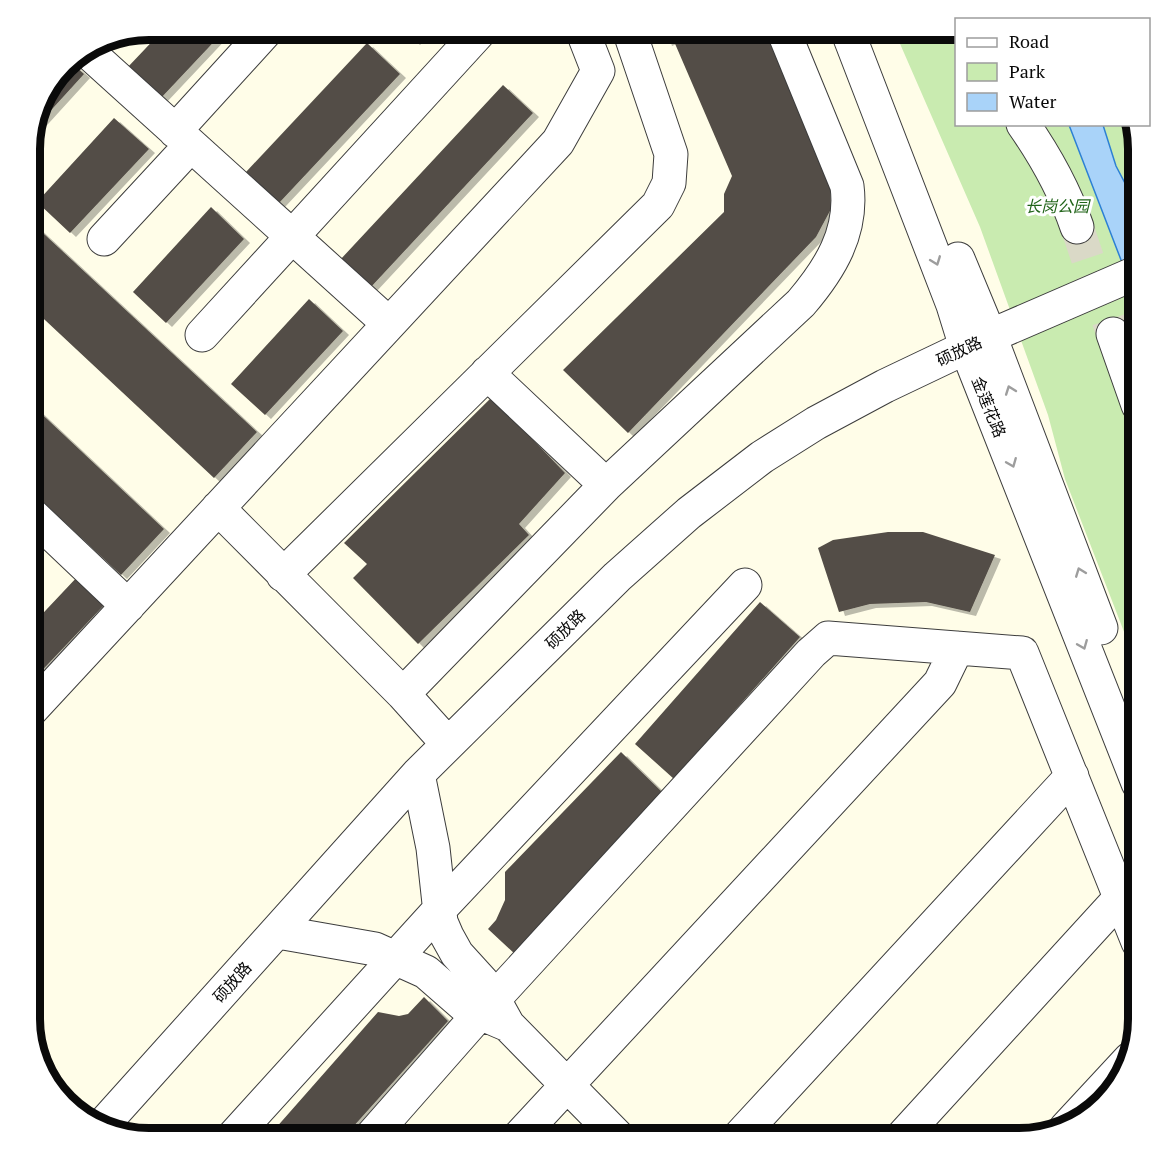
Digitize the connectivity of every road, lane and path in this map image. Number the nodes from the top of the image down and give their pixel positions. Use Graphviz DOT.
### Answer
graph roads {
  1 [pos="258,41"];
  2 [pos="471,41"];
  3 [pos="586,41"];
  4 [pos="633,41"];
  5 [pos="788,41"];
  6 [pos="851,41"];
  7 [pos="871,41"];
  8 [pos="93,56"];
  9 [pos="1024,126"];
  10 [pos="183,138"];
  11 [pos="1077,227"];
  12 [pos="292,235"];
  13 [pos="104,239"];
  14 [pos="1128,276"];
  15 [pos="389,324"];
  16 [pos="202,334"];
  17 [pos="1113,334"];
  18 [pos="978,341"];
  19 [pos="487,373"];
  20 [pos="1128,377"];
  21 [pos="606,485"];
  22 [pos="218,508"];
  23 [pos="41,526"];
  24 [pos="284,574"];
  25 [pos="745,585"];
  26 [pos="128,606"];
  27 [pos="957,648"];
  28 [pos="403,694"];
  29 [pos="40,700"];
  30 [pos="1128,701"];
  31 [pos="448,744"];
  32 [pos="1128,755"];
  33 [pos="418,774"];
  34 [pos="1072,776"];
  35 [pos="1121,897"];
  36 [pos="439,909"];
  37 [pos="1128,916"];
  38 [pos="278,932"];
  39 [pos="396,957"];
  40 [pos="494,1012"];
  41 [pos="567,1085"];
  42 [pos="107,1119"];
  43 [pos="241,1128"];
  44 [pos="379,1128"];
  45 [pos="527,1128"];
  46 [pos="609,1128"];
  47 [pos="747,1128"];
  48 [pos="910,1128"];
  1 -- 10 [label="street"];
  2 -- 12 [label="street"];
  3 -- 15 [label="street"];
  4 -- 19 [label="street"];
  5 -- 21 [label="street"];
  6 -- 18 [label="street, 金莲花路, one-way"];
  7 -- 18 [label="street, 金莲花路"];
  8 -- 10 [label="street"];
  9 -- 11 [label="street"];
  10 -- 12 [label="street"];
  10 -- 13 [label="street"];
  12 -- 15 [label="street"];
  12 -- 16 [label="street"];
  14 -- 18 [label="street, 硕放路"];
  15 -- 22 [label="street"];
  17 -- 20 [label="street"];
  30 -- 18 [label="street, 金莲花路, one-way"];
  18 -- 31 [label="street, 硕放路"];
  18 -- 32 [label="street, 金莲花路, one-way"];
  19 -- 21 [label="street"];
  19 -- 24 [label="street"];
  21 -- 28 [label="street"];
  22 -- 24 [label="street"];
  22 -- 26 [label="street"];
  23 -- 26 [label="street"];
  24 -- 28 [label="street"];
  25 -- 36 [label="street"];
  26 -- 29 [label="street"];
  27 -- 34 [label="street"];
  27 -- 40 [label="street"];
  27 -- 41 [label="street"];
  28 -- 31 [label="street"];
  31 -- 33 [label="street, 硕放路"];
  33 -- 36 [label="street"];
  33 -- 38 [label="street, 硕放路"];
  34 -- 35 [label="street"];
  34 -- 47 [label="street"];
  35 -- 37 [label="street"];
  35 -- 48 [label="street"];
  36 -- 39 [label="street"];
  36 -- 40 [label="street"];
  38 -- 39 [label="street"];
  38 -- 42 [label="street, 硕放路"];
  39 -- 40 [label="street"];
  39 -- 43 [label="street"];
  40 -- 41 [label="street"];
  40 -- 44 [label="street"];
  41 -- 45 [label="street"];
  41 -- 46 [label="street"];
}
